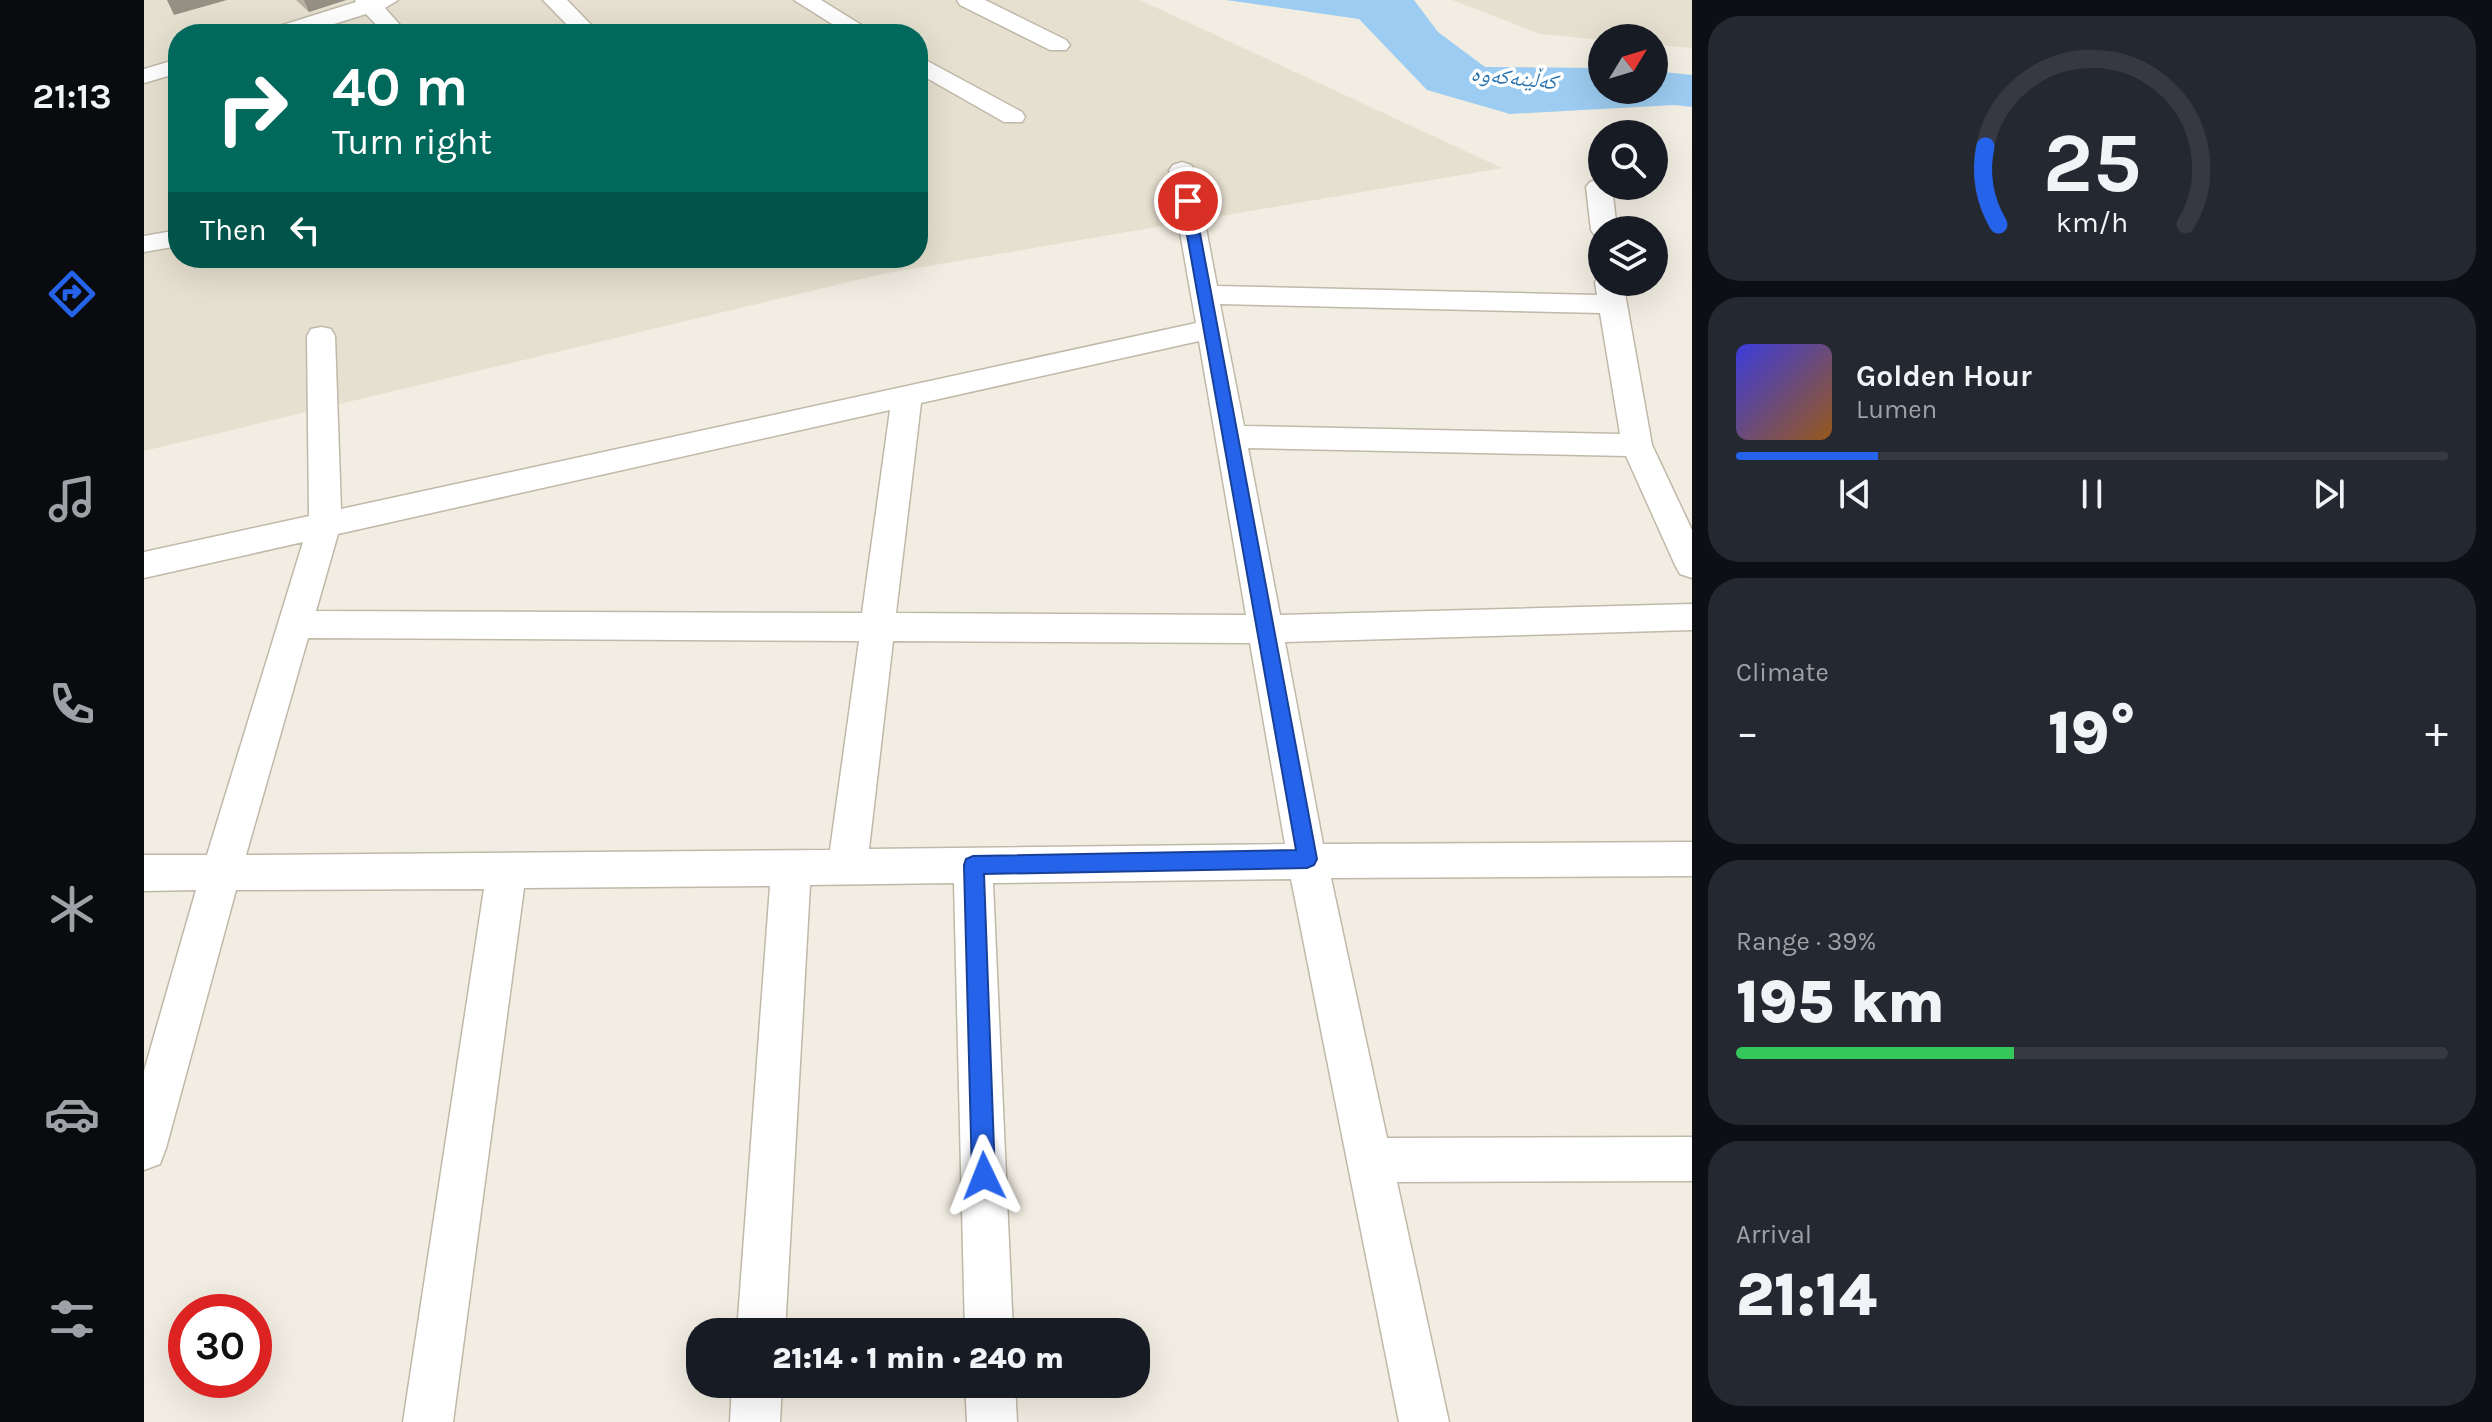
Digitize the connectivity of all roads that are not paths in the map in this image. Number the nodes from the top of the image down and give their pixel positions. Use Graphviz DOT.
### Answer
graph roads {
  1 [pos="554,0"];
  2 [pos="805,0"];
  3 [pos="968,0"];
  4 [pos="374,2"];
  5 [pos="308,24"];
  6 [pos="390,24"];
  7 [pos="579,24"];
  8 [pos="847,24"];
  9 [pos="1058,45"];
  10 [pos="168,69"];
  11 [pos="928,69"];
  12 [pos="144,76"];
  13 [pos="1013,117"];
  14 [pos="1182,170"];
  15 [pos="168,240"];
  16 [pos="144,244"];
  17 [pos="1588,293"];
  18 [pos="1205,295"];
  19 [pos="1611,296"];
  20 [pos="1211,329"];
  21 [pos="321,336"];
  22 [pos="907,396"];
  23 [pos="1230,437"];
  24 [pos="1637,445"];
  25 [pos="325,524"];
  26 [pos="144,565"];
  27 [pos="1692,565"];
  28 [pos="1692,617"];
  29 [pos="295,624"];
  30 [pos="876,627"];
  31 [pos="1265,629"];
  32 [pos="1307,859"];
  33 [pos="1692,859"];
  34 [pos="973,865"];
  35 [pos="847,867"];
  36 [pos="791,868"];
  37 [pos="144,873"];
  38 [pos="221,873"];
  39 [pos="506,873"];
  40 [pos="144,1148"];
  41 [pos="1692,1159"];
  42 [pos="1370,1160"];
  43 [pos="762,1318"];
  44 [pos="989,1318"];
  45 [pos="756,1398"];
  46 [pos="991,1398"];
  47 [pos="428,1422"];
  48 [pos="755,1422"];
  49 [pos="992,1422"];
  50 [pos="1424,1422"];
  1 -- 7 [label="street"];
  2 -- 8 [label="street"];
  3 -- 9 [label="street"];
  4 -- 5 [label="street"];
  4 -- 6 [label="street"];
  10 -- 12 [label="street"];
  11 -- 13 [label="street"];
  14 -- 18 [label="street"];
  15 -- 16 [label="street"];
  17 -- 18 [label="street"];
  18 -- 20 [label="street"];
  19 -- 24 [label="street"];
  20 -- 22 [label="street"];
  20 -- 23 [label="street"];
  21 -- 25 [label="street"];
  22 -- 25 [label="street"];
  22 -- 30 [label="street"];
  23 -- 24 [label="street"];
  23 -- 31 [label="street"];
  24 -- 27 [label="street"];
  25 -- 26 [label="street"];
  25 -- 29 [label="street"];
  28 -- 31 [label="street"];
  29 -- 30 [label="street"];
  29 -- 38 [label="street"];
  30 -- 31 [label="street"];
  30 -- 35 [label="street"];
  31 -- 32 [label="street"];
  32 -- 33 [label="street"];
  32 -- 34 [label="street"];
  32 -- 42 [label="street"];
  34 -- 35 [label="street"];
  34 -- 44 [label="street"];
  35 -- 36 [label="street"];
  36 -- 39 [label="street"];
  36 -- 43 [label="street"];
  37 -- 38 [label="street"];
  38 -- 39 [label="street"];
  38 -- 40 [label="street"];
  39 -- 47 [label="street"];
  41 -- 42 [label="street"];
  42 -- 50 [label="street"];
  45 -- 48 [label="street"];
  46 -- 49 [label="street"];
}
